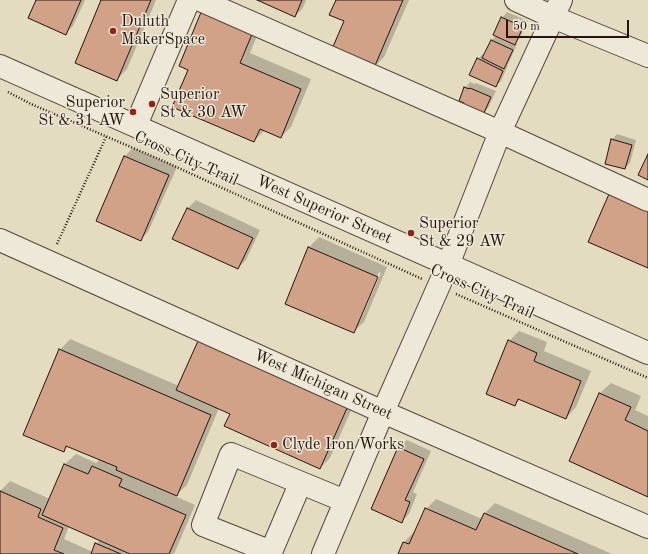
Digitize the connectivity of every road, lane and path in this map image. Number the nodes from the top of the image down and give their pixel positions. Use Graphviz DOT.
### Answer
graph roads {
  1 [pos="189,0"];
  2 [pos="200,0"];
  3 [pos="516,0"];
  4 [pos="557,9"];
  5 [pos="648,56"];
  6 [pos="0,66"];
  7 [pos="6,91"];
  8 [pos="136,126"];
  9 [pos="500,132"];
  10 [pos="106,137"];
  11 [pos="648,200"];
  12 [pos="0,240"];
  13 [pos="58,244"];
  14 [pos="448,265"];
  15 [pos="439,286"];
  16 [pos="648,352"];
  17 [pos="648,378"];
  18 [pos="383,412"];
  19 [pos="300,484"];
  20 [pos="346,501"];
  21 [pos="648,527"];
  22 [pos="323,554"];
  1 -- 8 [label="street"];
  2 -- 9 [label="street"];
  3 -- 4 [label="street"];
  4 -- 5 [label="street"];
  4 -- 9 [label="street"];
  6 -- 8 [label="street, West Superior Street"];
  7 -- 10 [label="path, Cross City Trail"];
  8 -- 14 [label="street, West Superior Street"];
  9 -- 11 [label="street"];
  9 -- 14 [label="street"];
  10 -- 13 [label="path"];
  10 -- 15 [label="path, Cross City Trail"];
  12 -- 18 [label="street, West Michigan Street"];
  14 -- 15 [label="street"];
  14 -- 16 [label="street, West Superior Street"];
  15 -- 17 [label="path, Cross City Trail"];
  15 -- 18 [label="street"];
  18 -- 20 [label="street"];
  18 -- 21 [label="street, West Michigan Street"];
  19 -- 19 [label="street"];
  19 -- 20 [label="street"];
  20 -- 22 [label="street"];
}
